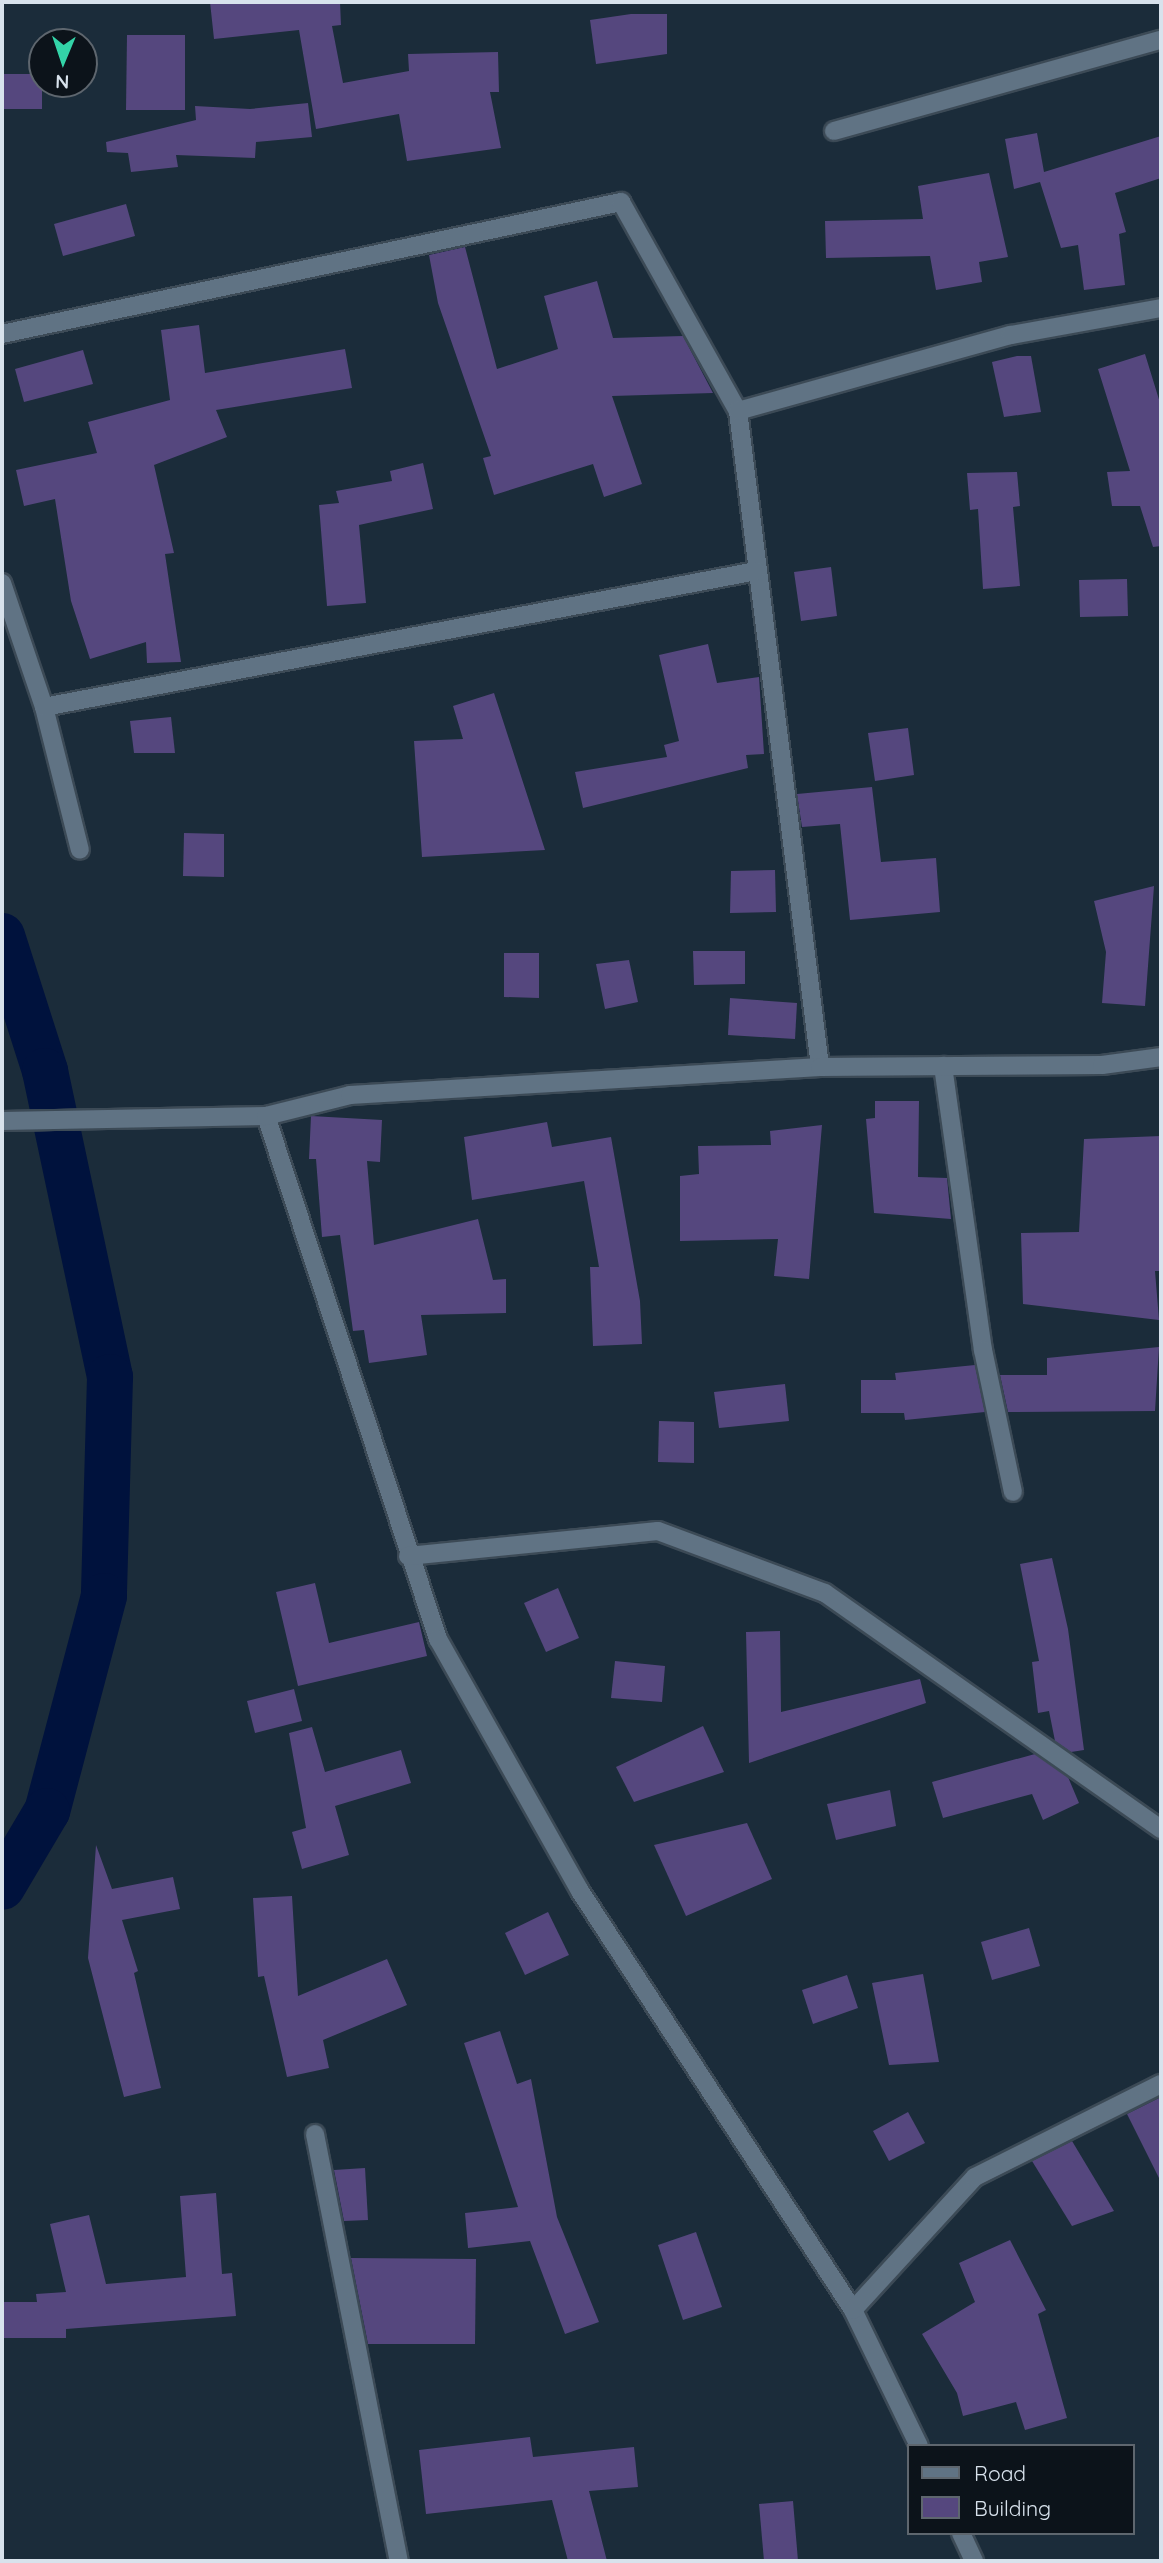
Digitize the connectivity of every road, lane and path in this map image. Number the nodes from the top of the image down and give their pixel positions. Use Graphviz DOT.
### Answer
graph roads {
  1 [pos="1161,40"];
  2 [pos="834,131"];
  3 [pos="1161,308"];
  4 [pos="2,334"];
  5 [pos="738,411"];
  6 [pos="756,571"];
  7 [pos="2,583"];
  8 [pos="44,707"];
  9 [pos="80,850"];
  10 [pos="1161,1057"];
  11 [pos="943,1066"];
  12 [pos="820,1067"];
  13 [pos="266,1116"];
  14 [pos="2,1119"];
  15 [pos="1013,1492"];
  16 [pos="408,1556"];
  17 [pos="1161,1829"];
  18 [pos="1161,2084"];
  19 [pos="315,2134"];
  20 [pos="853,2310"];
  21 [pos="918,2444"];
  22 [pos="962,2535"];
  23 [pos="400,2561"];
  24 [pos="974,2561"];
  1 -- 2 [label="street"];
  3 -- 5 [label="street"];
  4 -- 5 [label="street"];
  5 -- 6 [label="street"];
  6 -- 8 [label="street"];
  6 -- 12 [label="street"];
  7 -- 8 [label="street"];
  8 -- 9 [label="street"];
  10 -- 11 [label="street"];
  11 -- 12 [label="street"];
  11 -- 15 [label="street"];
  12 -- 13 [label="street"];
  13 -- 14 [label="street"];
  13 -- 16 [label="street"];
  16 -- 17 [label="street"];
  16 -- 20 [label="street"];
  18 -- 20 [label="street"];
  19 -- 23 [label="street"];
  20 -- 21 [label="street"];
  22 -- 24 [label="street"];
}
